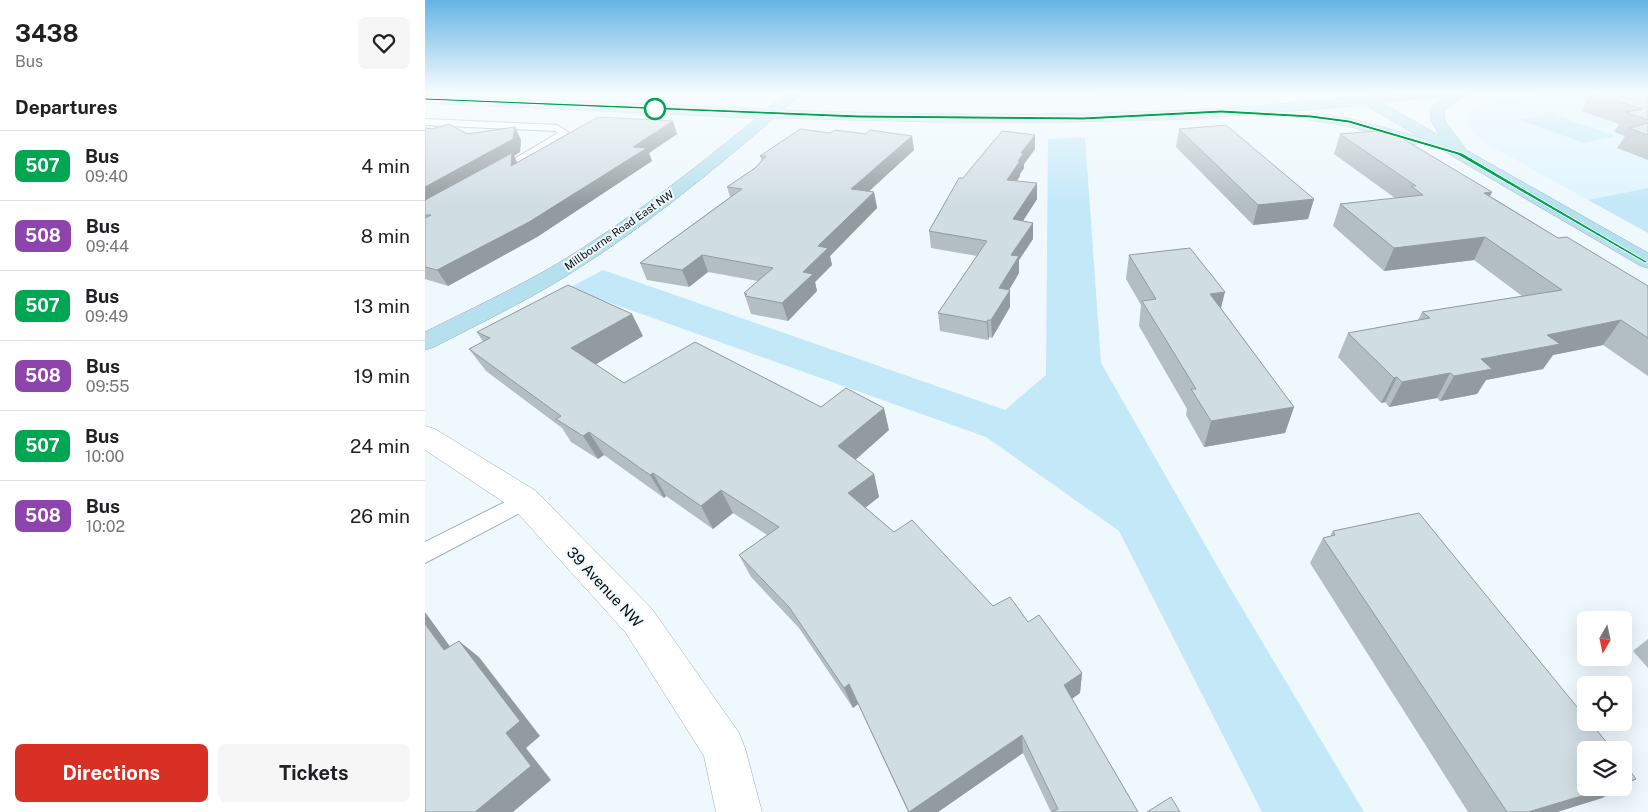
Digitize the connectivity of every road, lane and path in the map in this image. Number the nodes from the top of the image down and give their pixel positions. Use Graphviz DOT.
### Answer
graph roads {
  1 [pos="560,130"];
  2 [pos="750,130"];
  3 [pos="1376,130"];
  4 [pos="1418,130"];
  5 [pos="1443,130"];
  6 [pos="1460,154"];
  7 [pos="485,180"];
  8 [pos="1648,262"];
  9 [pos="425,342"];
  10 [pos="425,436"];
  11 [pos="525,500"];
  12 [pos="425,553"];
  13 [pos="739,812"];
  1 -- 7 [label="lane"];
  2 -- 9 [label="street, Millbourne Road East NW"];
  3 -- 6 [label="street"];
  4 -- 6 [label="street"];
  5 -- 6 [label="street"];
  6 -- 8 [label="street"];
  10 -- 11 [label="street, 39 Avenue NW"];
  11 -- 12 [label="lane"];
  11 -- 13 [label="street, 39 Avenue NW"];
}
